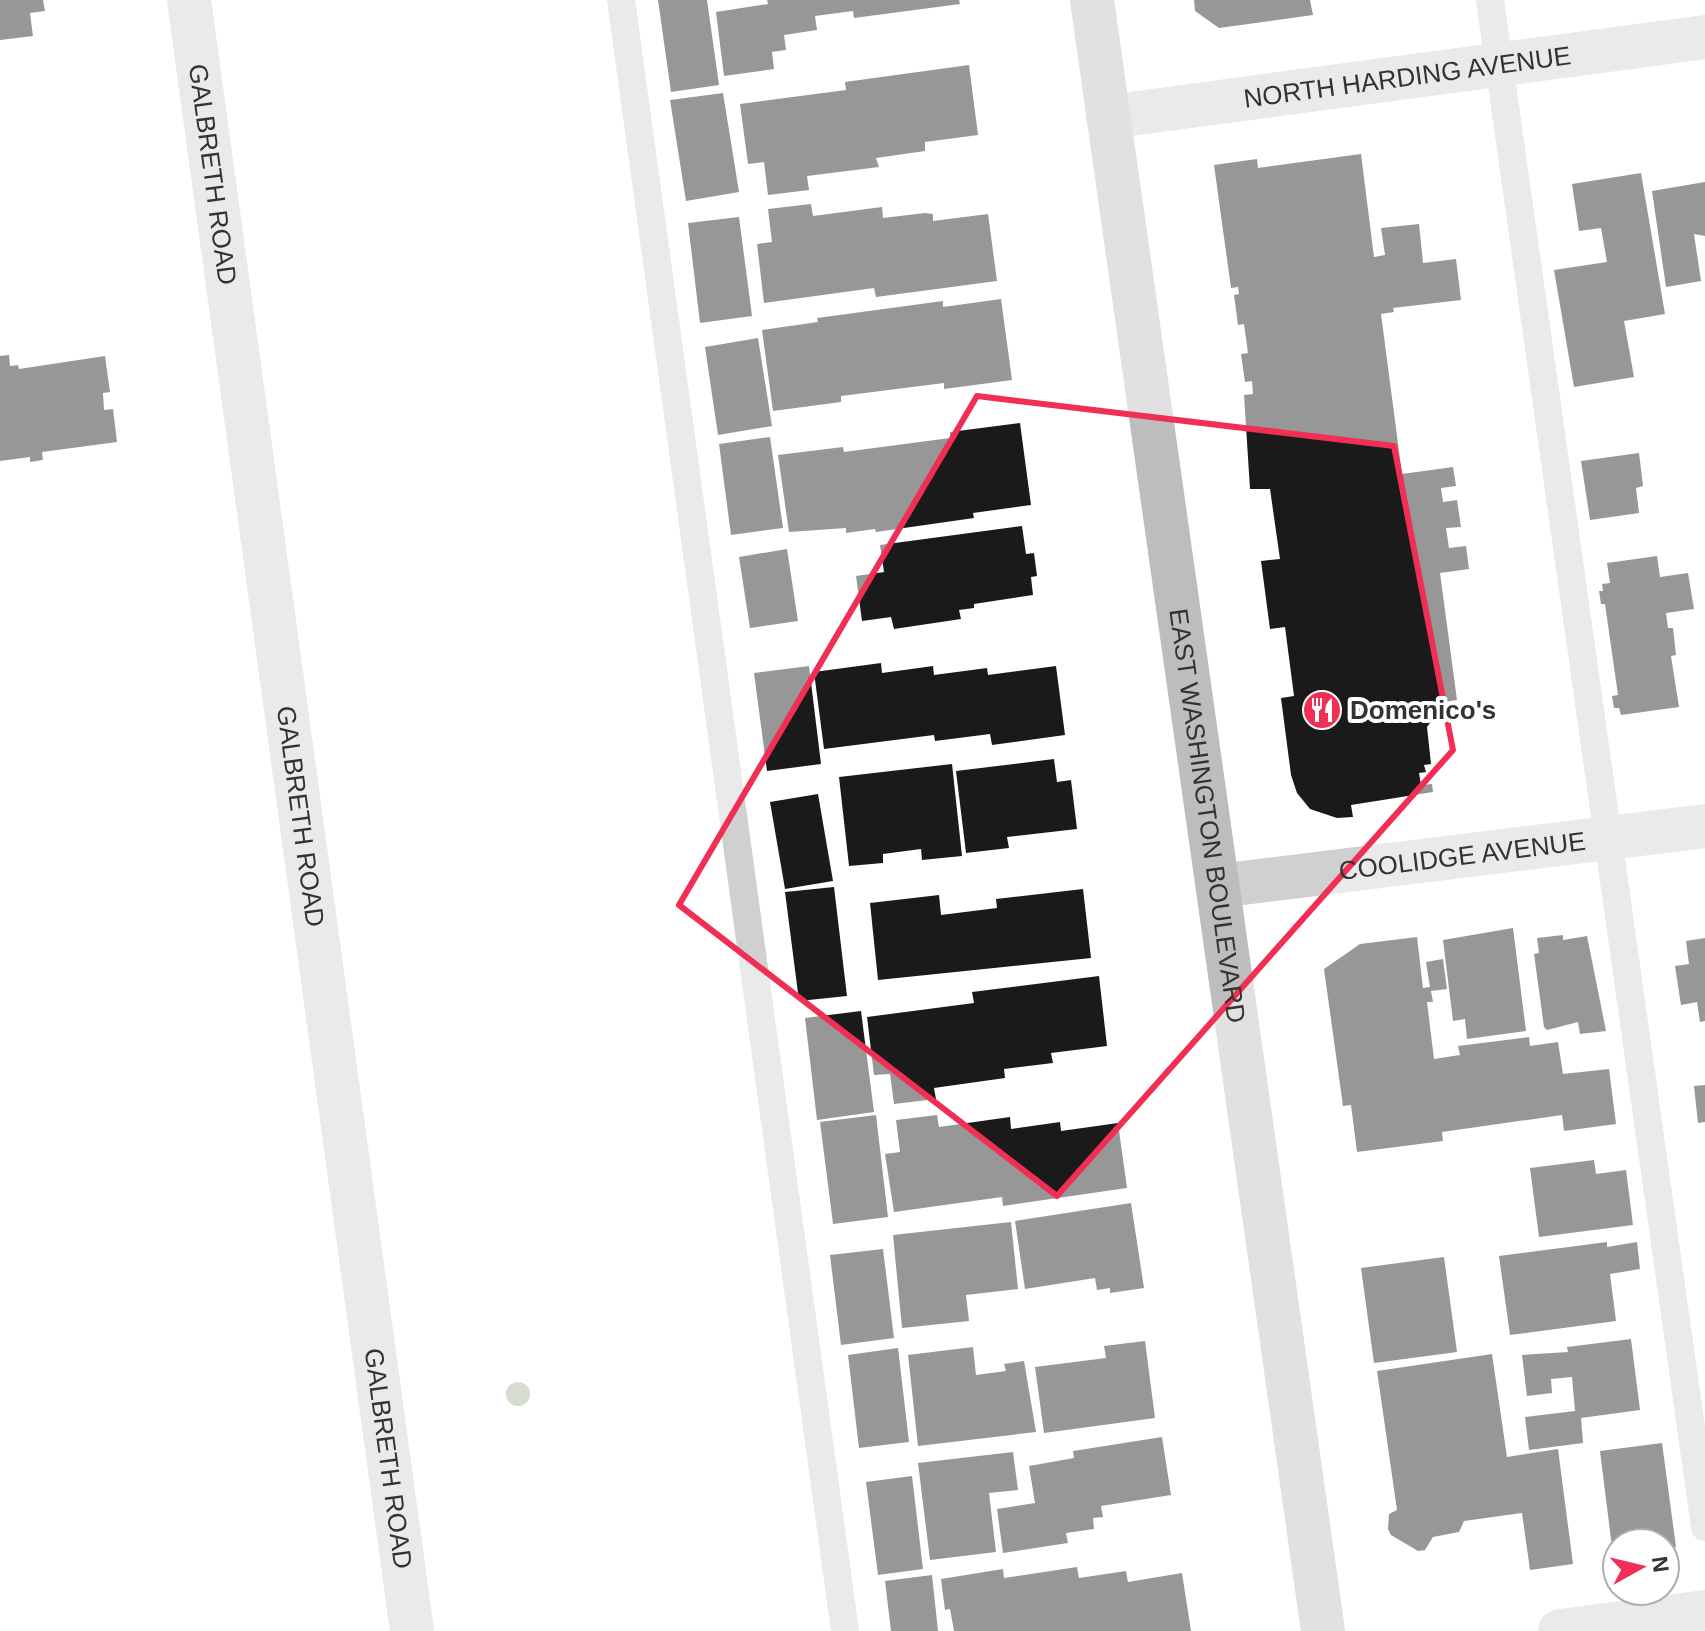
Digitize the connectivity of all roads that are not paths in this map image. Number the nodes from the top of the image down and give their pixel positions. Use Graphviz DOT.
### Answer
graph roads {
  1 [pos="189,0"];
  2 [pos="621,0"];
  3 [pos="1092,0"];
  4 [pos="1490,0"];
  5 [pos="1705,37"];
  6 [pos="1499,63"];
  7 [pos="1108,117"];
  8 [pos="1705,826"];
  9 [pos="1607,838"];
  10 [pos="1218,886"];
  11 [pos="1705,1527"];
  12 [pos="1705,1612"];
  13 [pos="412,1631"];
  14 [pos="845,1631"];
  15 [pos="1323,1631"];
  16 [pos="1560,1631"];
  1 -- 13 [label="street, GALBRETH ROAD"];
  2 -- 14 [label="lane"];
  3 -- 7 [label="main road, EAST WASHINGTON BOULEVARD"];
  4 -- 6 [label="lane"];
  5 -- 6 [label="street, NORTH HARDING AVENUE"];
  6 -- 7 [label="street, NORTH HARDING AVENUE"];
  6 -- 9 [label="lane"];
  7 -- 10 [label="main road, EAST WASHINGTON BOULEVARD"];
  8 -- 9 [label="street, COOLIDGE AVENUE"];
  9 -- 10 [label="street, COOLIDGE AVENUE"];
  9 -- 11 [label="lane"];
  10 -- 15 [label="main road, EAST WASHINGTON BOULEVARD"];
  12 -- 16 [label="street"];
}
